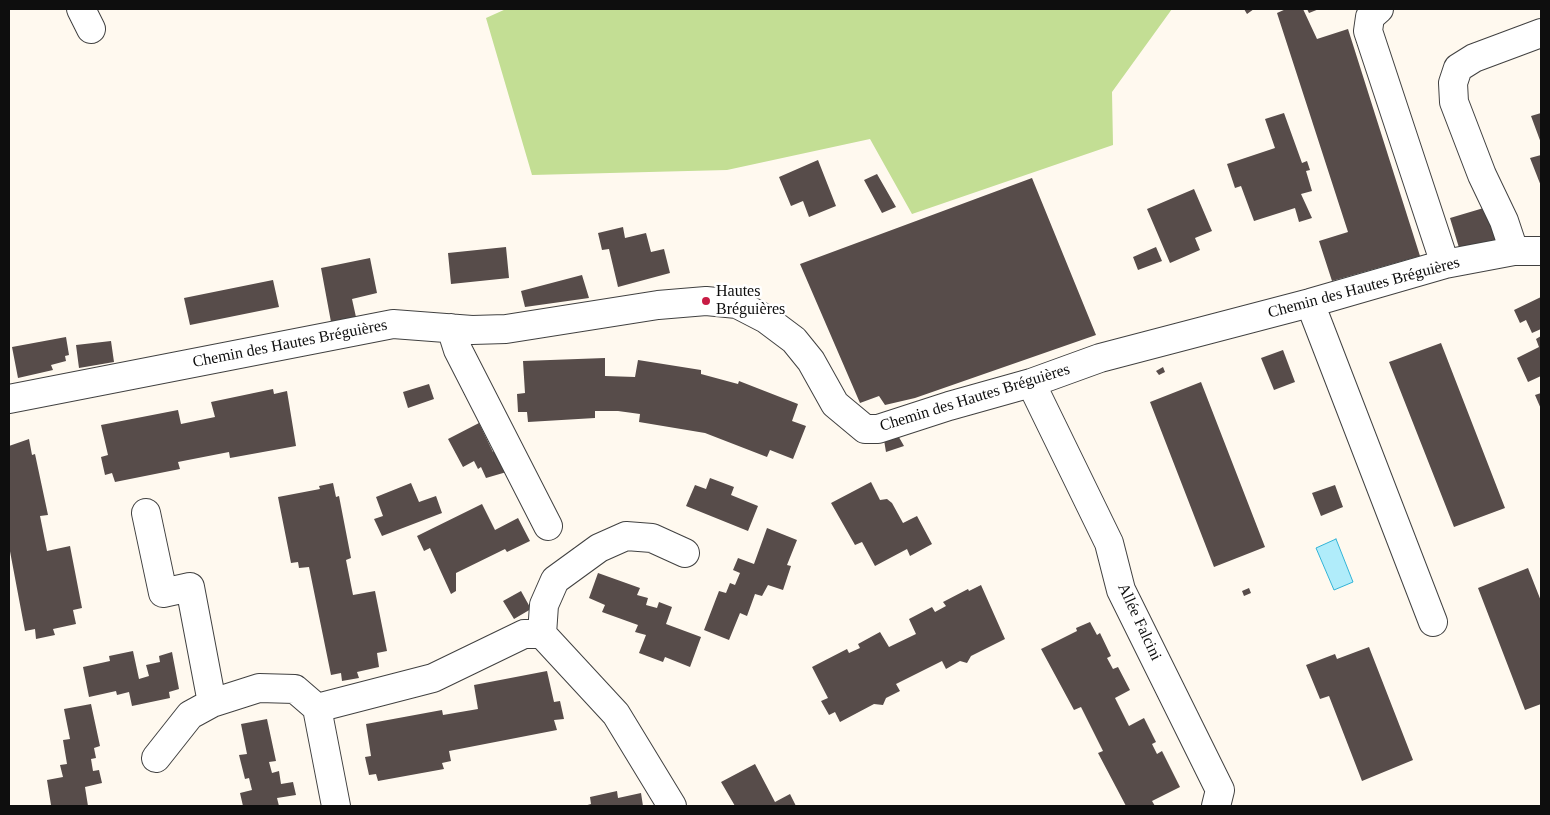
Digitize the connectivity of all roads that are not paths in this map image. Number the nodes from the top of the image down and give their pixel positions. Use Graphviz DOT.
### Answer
graph roads {
  1 [pos="1378,9"];
  2 [pos="1541,33"];
  3 [pos="1514,251"];
  4 [pos="1541,251"];
  5 [pos="1445,264"];
  6 [pos="1310,303"];
  7 [pos="451,328"];
  8 [pos="1031,383"];
  9 [pos="9,399"];
  10 [pos="146,513"];
  11 [pos="548,526"];
  12 [pos="685,553"];
  13 [pos="1434,622"];
  14 [pos="542,634"];
  15 [pos="212,703"];
  16 [pos="317,708"];
  17 [pos="156,758"];
  18 [pos="336,806"];
  19 [pos="672,806"];
  20 [pos="1216,806"];
  1 -- 5 [label="street"];
  2 -- 3 [label="street"];
  3 -- 4 [label="street, Chemin des Hautes Bréguières"];
  3 -- 5 [label="street, Chemin des Hautes Bréguières"];
  5 -- 6 [label="street, Chemin des Hautes Bréguières"];
  6 -- 8 [label="street, Chemin des Hautes Bréguières"];
  6 -- 13 [label="street"];
  7 -- 8 [label="street, Chemin des Hautes Bréguières"];
  7 -- 9 [label="street, Chemin des Hautes Bréguières"];
  7 -- 11 [label="street"];
  8 -- 20 [label="street, Allée Falcini"];
  10 -- 15 [label="street"];
  12 -- 14 [label="street"];
  14 -- 16 [label="street"];
  14 -- 19 [label="street"];
  15 -- 16 [label="street"];
  15 -- 17 [label="street"];
  16 -- 18 [label="street"];
}
